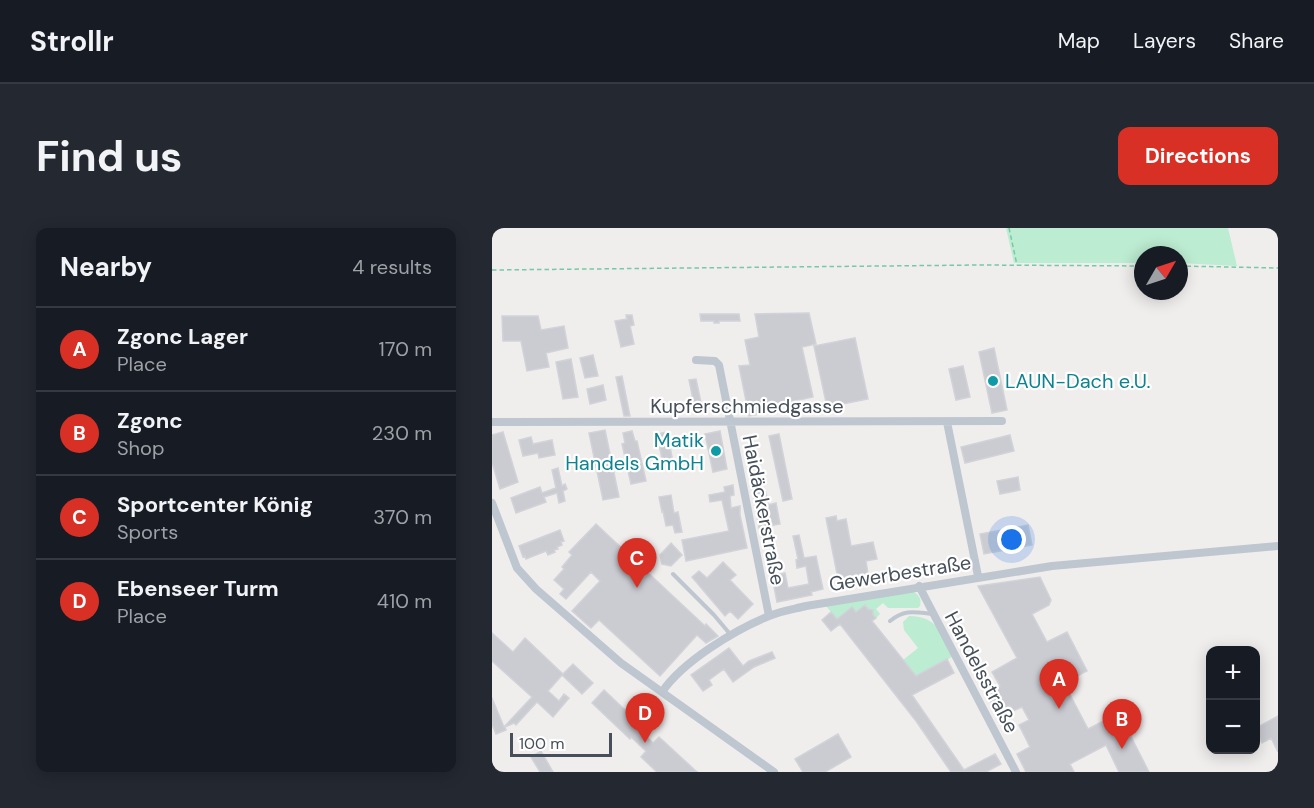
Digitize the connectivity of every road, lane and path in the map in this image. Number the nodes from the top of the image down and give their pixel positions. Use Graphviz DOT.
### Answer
graph roads {
  1 [pos="1008,228"];
  2 [pos="1017,265"];
  3 [pos="1134,266"];
  4 [pos="1188,266"];
  5 [pos="1278,268"];
  6 [pos="492,270"];
  7 [pos="696,360"];
  8 [pos="1002,421"];
  9 [pos="492,422"];
  10 [pos="947,422"];
  11 [pos="730,423"];
  12 [pos="492,503"];
  13 [pos="1278,546"];
  14 [pos="673,574"];
  15 [pos="978,576"];
  16 [pos="919,586"];
  17 [pos="933,614"];
  18 [pos="769,616"];
  19 [pos="890,621"];
  20 [pos="731,636"];
  21 [pos="662,692"];
  22 [pos="774,772"];
  23 [pos="1016,772"];
  1 -- 2 [label="path"];
  2 -- 3 [label="path"];
  2 -- 6 [label="path"];
  4 -- 5 [label="path"];
  7 -- 11 [label="street, Haidäckerstraße"];
  8 -- 10 [label="street, Kupferschmiedgasse"];
  9 -- 11 [label="street, Kupferschmiedgasse"];
  10 -- 11 [label="street, Kupferschmiedgasse"];
  10 -- 15 [label="street"];
  11 -- 18 [label="street, Haidäckerstraße"];
  12 -- 21 [label="street"];
  13 -- 15 [label="street, Gewerbestraße"];
  14 -- 20 [label="lane"];
  15 -- 16 [label="street, Gewerbestraße"];
  16 -- 17 [label="street, Handelsstraße"];
  16 -- 18 [label="street, Gewerbestraße"];
  17 -- 19 [label="lane"];
  17 -- 23 [label="street, Handelsstraße"];
  18 -- 20 [label="street, Gewerbestraße"];
  20 -- 21 [label="street, Gewerbestraße"];
  21 -- 22 [label="street"];
}
